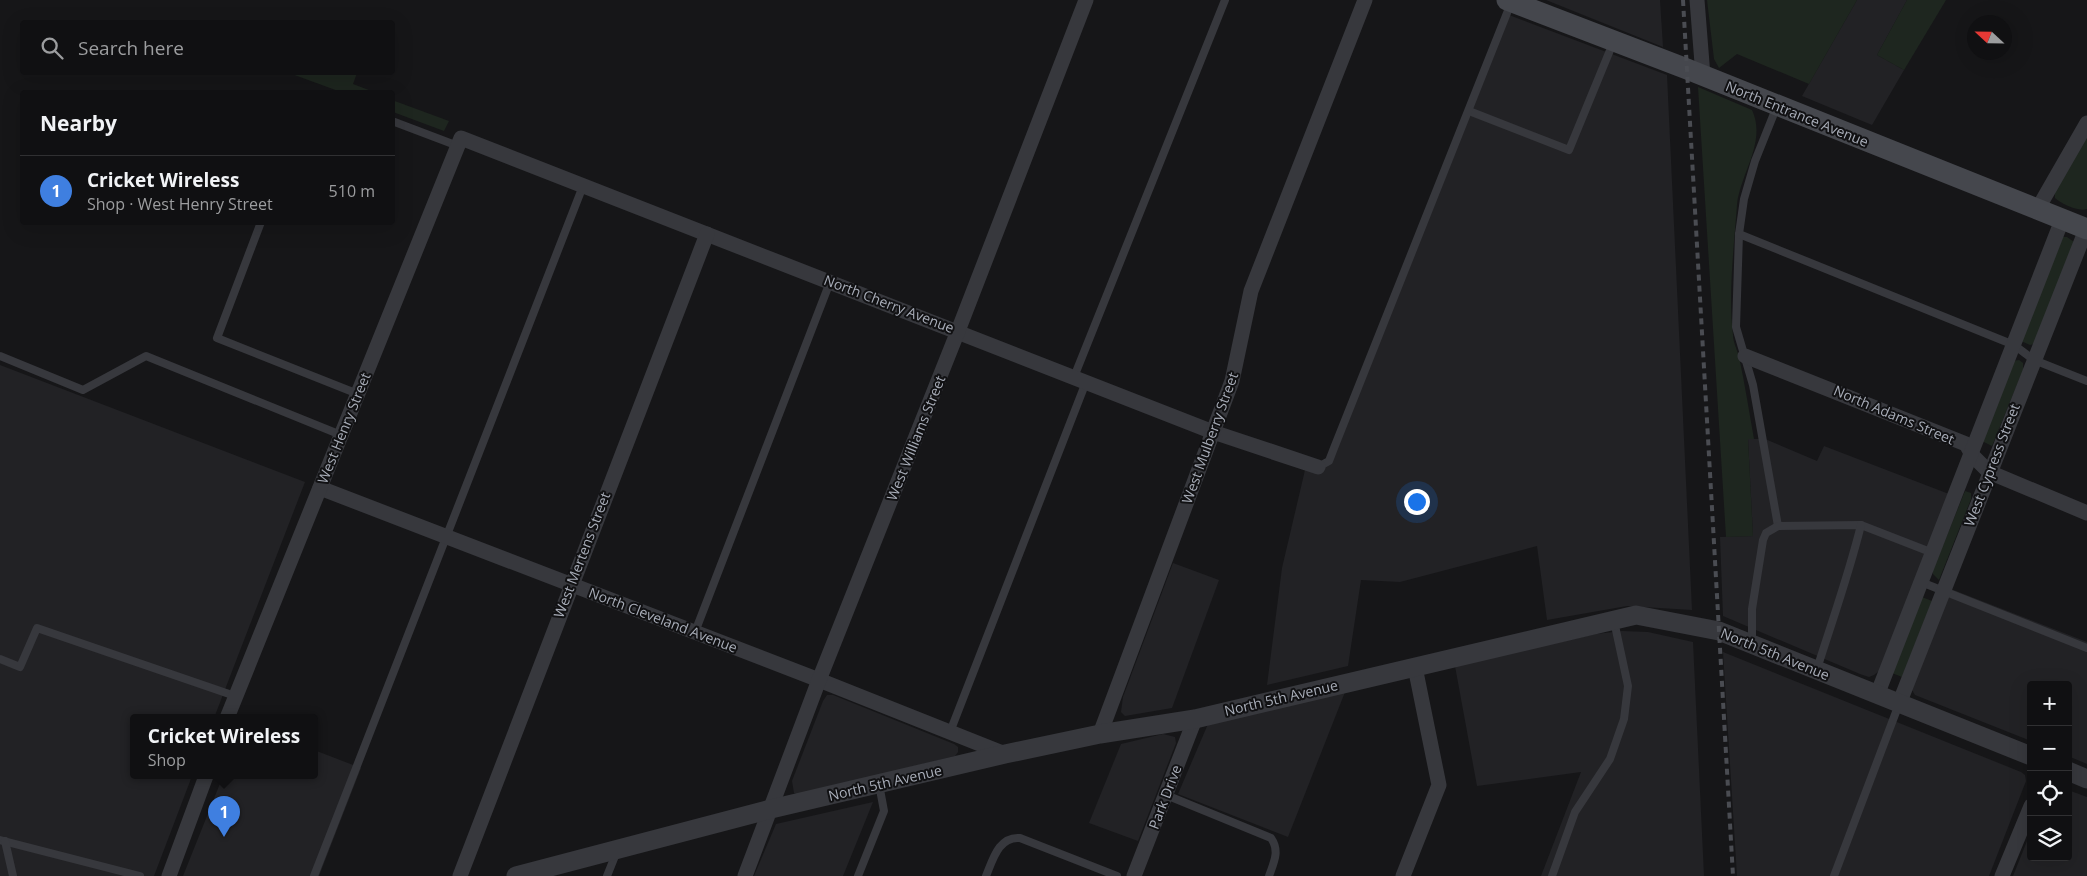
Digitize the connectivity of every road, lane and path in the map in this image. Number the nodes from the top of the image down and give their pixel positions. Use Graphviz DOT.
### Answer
graph roads {
  1 [pos="1086,0"];
  2 [pos="1225,0"];
  3 [pos="1365,0"];
  4 [pos="1697,0"];
  5 [pos="1509,1"];
  6 [pos="1614,42"];
  7 [pos="1703,76"];
  8 [pos="1777,106"];
  9 [pos="1468,110"];
  10 [pos="395,122"];
  11 [pos="2087,123"];
  12 [pos="459,142"];
  13 [pos="583,186"];
  14 [pos="2037,210"];
  15 [pos="2062,220"];
  16 [pos="260,225"];
  17 [pos="2087,228"];
  18 [pos="707,234"];
  19 [pos="1740,234"];
  20 [pos="830,282"];
  21 [pos="958,331"];
  22 [pos="2014,344"];
  23 [pos="0,356"];
  24 [pos="1745,356"];
  25 [pos="2034,360"];
  26 [pos="1080,379"];
  27 [pos="2087,381"];
  28 [pos="358,394"];
  29 [pos="1213,432"];
  30 [pos="341,435"];
  31 [pos="1972,455"];
  32 [pos="1318,467"];
  33 [pos="1989,472"];
  34 [pos="320,488"];
  35 [pos="2087,512"];
  36 [pos="1861,525"];
  37 [pos="1778,526"];
  38 [pos="447,536"];
  39 [pos="1933,552"];
  40 [pos="1921,582"];
  41 [pos="571,584"];
  42 [pos="1943,591"];
  43 [pos="1614,620"];
  44 [pos="695,632"];
  45 [pos="1752,645"];
  46 [pos="2087,648"];
  47 [pos="0,659"];
  48 [pos="1415,667"];
  49 [pos="1817,671"];
  50 [pos="819,680"];
  51 [pos="1877,695"];
  52 [pos="235,696"];
  53 [pos="1899,704"];
  54 [pos="228,714"];
  55 [pos="1195,718"];
  56 [pos="950,732"];
  57 [pos="1100,734"];
  58 [pos="1005,754"];
  59 [pos="2027,754"];
  60 [pos="2072,773"];
  61 [pos="205,779"];
  62 [pos="2087,779"];
  63 [pos="879,784"];
  64 [pos="1166,795"];
  65 [pos="771,809"];
  66 [pos="2027,816"];
  67 [pos="3,841"];
  68 [pos="618,849"];
  69 [pos="13,876"];
  70 [pos="140,876"];
  71 [pos="169,876"];
  72 [pos="314,876"];
  73 [pos="460,876"];
  74 [pos="516,876"];
  75 [pos="607,876"];
  76 [pos="745,876"];
  77 [pos="858,876"];
  78 [pos="986,876"];
  79 [pos="1116,876"];
  80 [pos="1134,876"];
  81 [pos="1269,876"];
  82 [pos="1403,876"];
  83 [pos="1552,876"];
  84 [pos="1834,876"];
  85 [pos="2002,876"];
  1 -- 21 [label="street, West Williams Street"];
  2 -- 26 [label="lane"];
  3 -- 29 [label="street, West Mulberry Street"];
  4 -- 7 [label="street"];
  5 -- 6 [label="main road, North Entrance Avenue"];
  5 -- 9 [label="lane"];
  6 -- 7 [label="main road, North Entrance Avenue"];
  6 -- 9 [label="lane"];
  7 -- 8 [label="main road, North Entrance Avenue"];
  8 -- 14 [label="main road, North Entrance Avenue"];
  8 -- 19 [label="lane"];
  9 -- 32 [label="lane"];
  10 -- 12 [label="lane"];
  11 -- 14 [label="street"];
  12 -- 13 [label="street, North Cherry Avenue"];
  12 -- 28 [label="street, West Henry Street"];
  13 -- 18 [label="street, North Cherry Avenue"];
  13 -- 38 [label="lane"];
  14 -- 15 [label="main road, North Entrance Avenue"];
  15 -- 17 [label="main road, North Entrance Avenue"];
  15 -- 22 [label="street, West Cypress Street"];
  16 -- 28 [label="lane"];
  17 -- 25 [label="street, West Cypress Street"];
  18 -- 20 [label="street, North Cherry Avenue"];
  18 -- 41 [label="street, West Mertens Street"];
  19 -- 22 [label="lane"];
  19 -- 24 [label="lane"];
  20 -- 21 [label="street, North Cherry Avenue"];
  20 -- 44 [label="lane"];
  21 -- 26 [label="street, North Cherry Avenue"];
  21 -- 50 [label="street, West Williams Street"];
  22 -- 25 [label="lane"];
  22 -- 31 [label="street, West Cypress Street"];
  23 -- 30 [label="lane"];
  24 -- 31 [label="street, North Adams Street"];
  24 -- 37 [label="lane"];
  25 -- 27 [label="lane"];
  25 -- 33 [label="street, West Cypress Street"];
  26 -- 29 [label="street, North Cherry Avenue"];
  26 -- 56 [label="lane"];
  28 -- 30 [label="street, West Henry Street"];
  29 -- 32 [label="street, North Cherry Avenue"];
  29 -- 57 [label="street, West Mulberry Street"];
  30 -- 34 [label="street, West Henry Street"];
  31 -- 33 [label="street, North Adams Street"];
  31 -- 39 [label="street, West Cypress Street"];
  33 -- 35 [label="street, North Adams Street"];
  33 -- 42 [label="street, West Cypress Street"];
  34 -- 38 [label="street, North Cleveland Avenue"];
  34 -- 52 [label="street, West Henry Street"];
  36 -- 37 [label="lane"];
  36 -- 39 [label="lane"];
  36 -- 49 [label="lane"];
  37 -- 45 [label="lane"];
  38 -- 41 [label="street, North Cleveland Avenue"];
  38 -- 72 [label="lane"];
  39 -- 40 [label="street, West Cypress Street"];
  40 -- 42 [label="lane"];
  40 -- 51 [label="street, West Cypress Street"];
  41 -- 44 [label="street, North Cleveland Avenue"];
  41 -- 73 [label="street, West Mertens Street"];
  42 -- 46 [label="lane"];
  42 -- 53 [label="street, West Cypress Street"];
  43 -- 45 [label="street, North 5th Avenue"];
  43 -- 48 [label="street, North 5th Avenue"];
  43 -- 83 [label="lane"];
  44 -- 50 [label="street, North Cleveland Avenue"];
  45 -- 49 [label="street, North 5th Avenue"];
  47 -- 52 [label="lane"];
  48 -- 55 [label="street, North 5th Avenue"];
  48 -- 82 [label="street"];
  49 -- 51 [label="street, North 5th Avenue"];
  50 -- 56 [label="street, North Cleveland Avenue"];
  50 -- 65 [label="street, West Williams Street"];
  51 -- 53 [label="street, North 5th Avenue"];
  52 -- 54 [label="street, West Henry Street"];
  53 -- 59 [label="street, North 5th Avenue"];
  53 -- 84 [label="lane"];
  55 -- 57 [label="street, North 5th Avenue"];
  55 -- 64 [label="street, Park Drive"];
  56 -- 58 [label="street, North Cleveland Avenue"];
  57 -- 58 [label="street, North 5th Avenue"];
  58 -- 63 [label="street, North 5th Avenue"];
  60 -- 62 [label="street"];
  61 -- 71 [label="street"];
  63 -- 65 [label="street, North 5th Avenue"];
  63 -- 77 [label="lane"];
  64 -- 80 [label="street, Park Drive"];
  64 -- 81 [label="lane"];
  65 -- 68 [label="street, North 5th Avenue"];
  65 -- 76 [label="street, West Williams Street"];
  66 -- 85 [label="street"];
  67 -- 69 [label="lane"];
  67 -- 70 [label="lane"];
  68 -- 74 [label="street, North 5th Avenue"];
  68 -- 75 [label="lane"];
  78 -- 79 [label="lane"];
}
